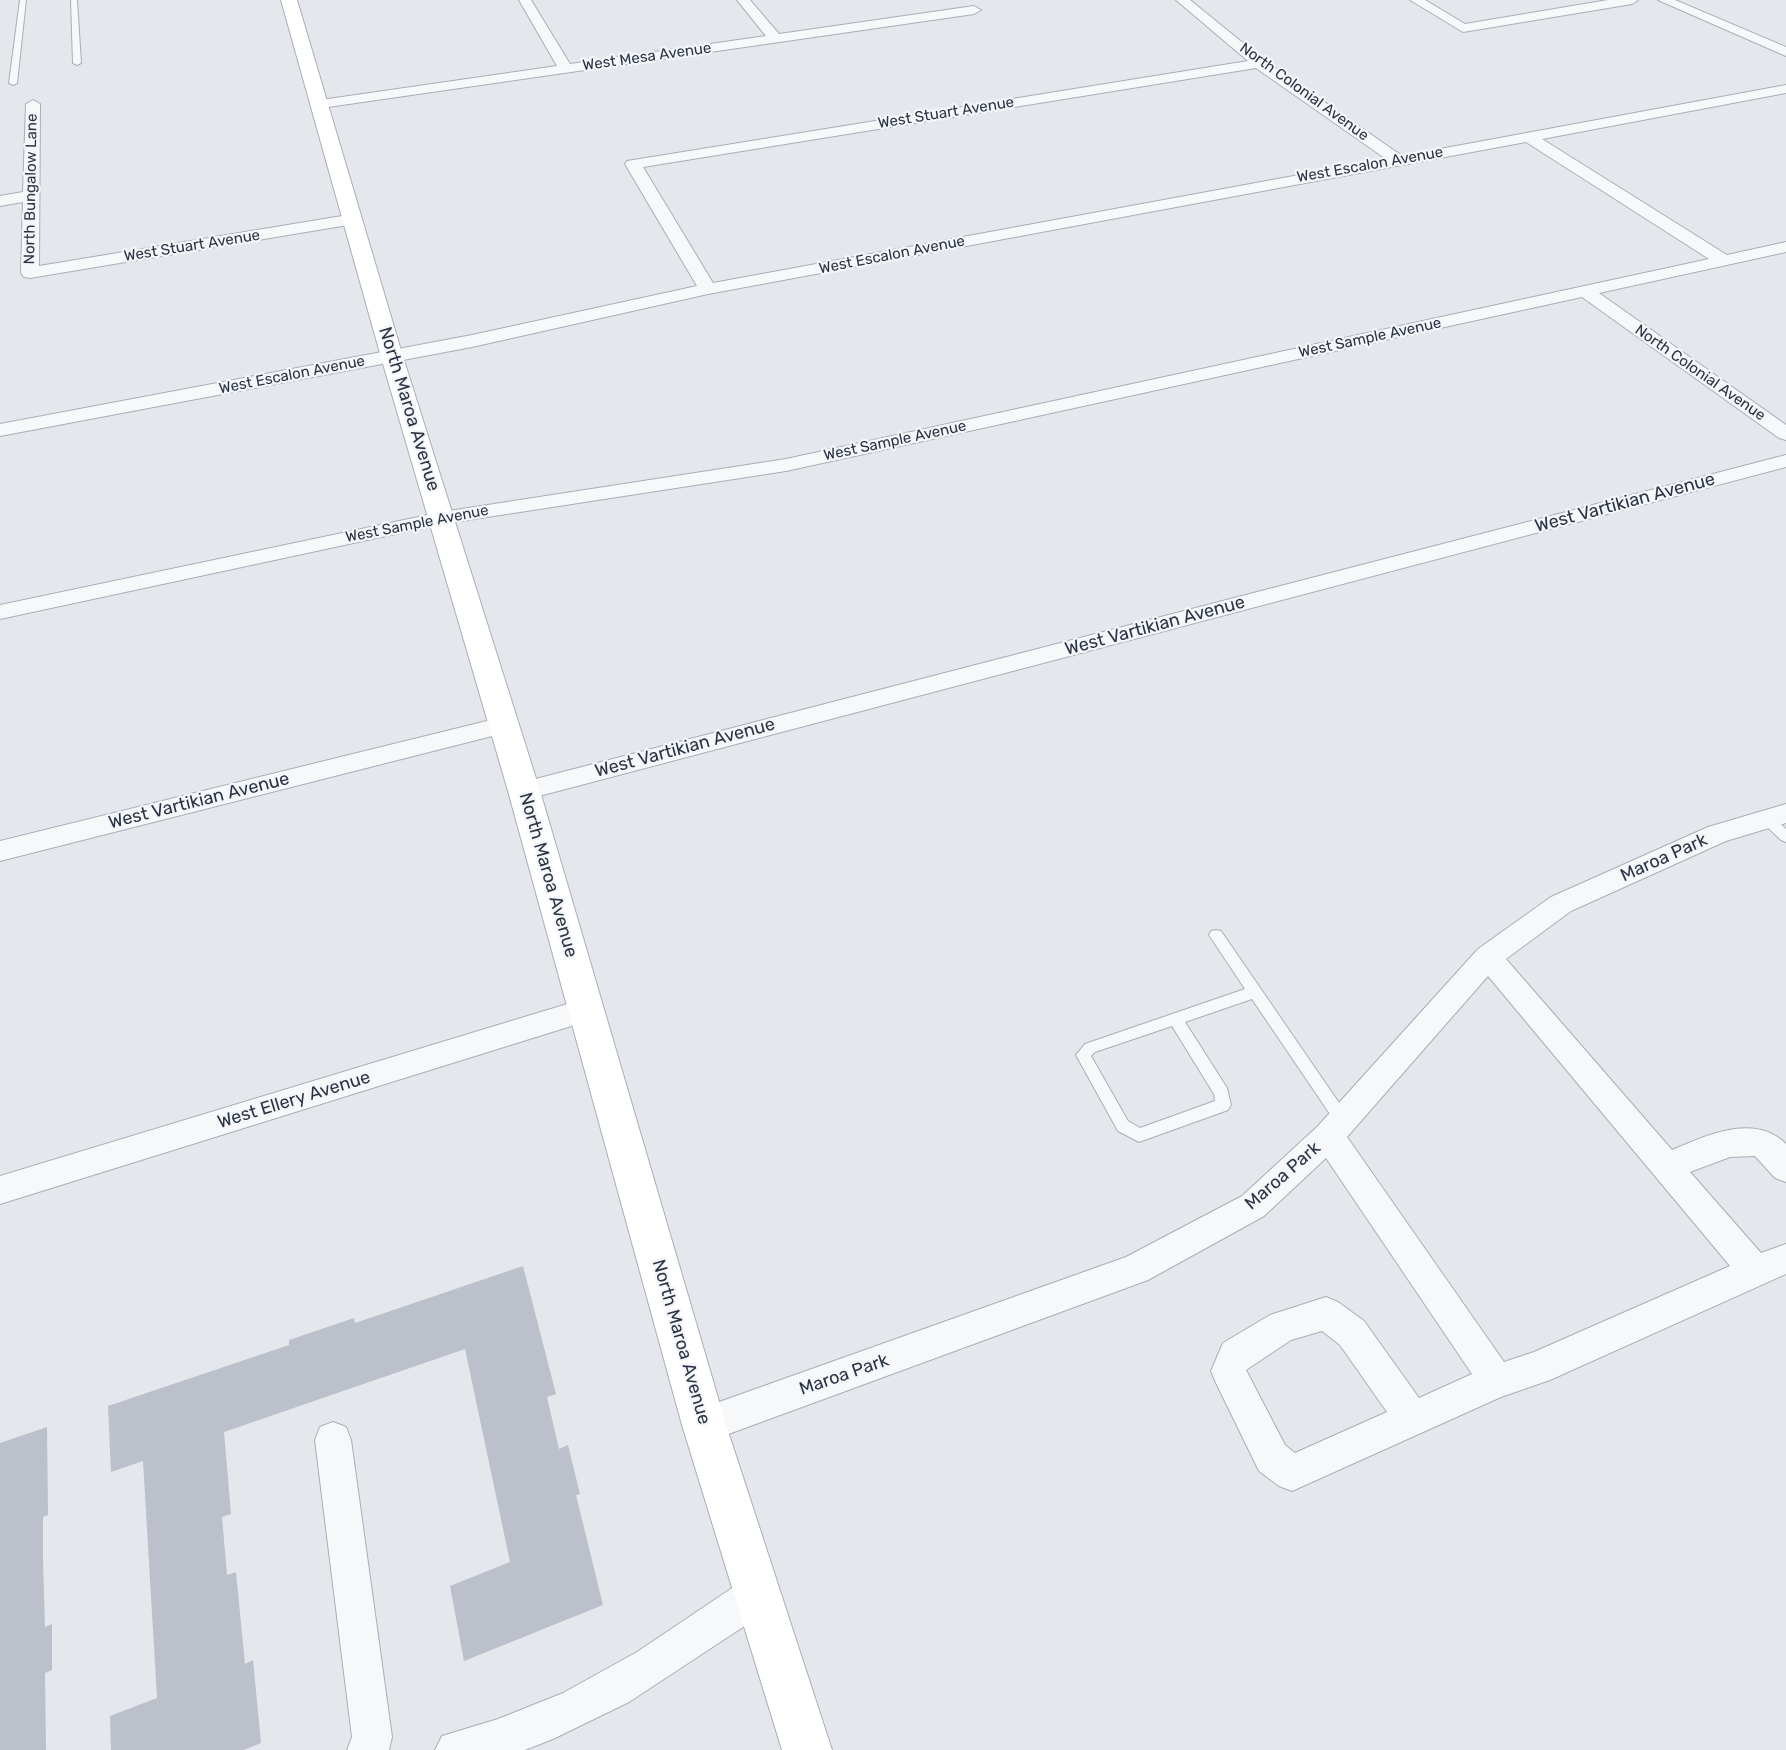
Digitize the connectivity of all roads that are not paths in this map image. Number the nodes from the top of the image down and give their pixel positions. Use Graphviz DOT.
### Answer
graph roads {
  1 [pos="23,0"];
  2 [pos="74,0"];
  3 [pos="289,0"];
  4 [pos="525,0"];
  5 [pos="743,0"];
  6 [pos="963,0"];
  7 [pos="1182,0"];
  8 [pos="1416,0"];
  9 [pos="1632,0"];
  10 [pos="1664,0"];
  11 [pos="775,38"];
  12 [pos="1786,52"];
  13 [pos="77,63"];
  14 [pos="1259,63"];
  15 [pos="565,68"];
  16 [pos="13,83"];
  17 [pos="1786,89"];
  18 [pos="33,104"];
  19 [pos="321,104"];
  20 [pos="1529,136"];
  21 [pos="1398,160"];
  22 [pos="32,196"];
  23 [pos="0,201"];
  24 [pos="354,219"];
  25 [pos="1786,247"];
  26 [pos="1723,260"];
  27 [pos="30,273"];
  28 [pos="708,289"];
  29 [pos="1585,291"];
  30 [pos="392,357"];
  31 [pos="0,430"];
  32 [pos="1786,434"];
  33 [pos="1786,461"];
  34 [pos="442,518"];
  35 [pos="0,612"];
  36 [pos="503,725"];
  37 [pos="524,791"];
  38 [pos="1780,823"];
  39 [pos="0,851"];
  40 [pos="1216,935"];
  41 [pos="1488,957"];
  42 [pos="1255,992"];
  43 [pos="587,1010"];
  44 [pos="1175,1019"];
  45 [pos="1336,1129"];
  46 [pos="1667,1167"];
  47 [pos="1786,1168"];
  48 [pos="0,1190"];
  49 [pos="1786,1259"];
  50 [pos="1755,1271"];
  51 [pos="1497,1381"];
  52 [pos="1413,1419"];
  53 [pos="704,1425"];
  54 [pos="333,1440"];
  55 [pos="758,1594"];
  56 [pos="368,1750"];
  57 [pos="456,1750"];
  58 [pos="807,1750"];
  1 -- 16 [label="lane"];
  2 -- 13 [label="lane"];
  3 -- 19 [label="main road, North Maroa Avenue"];
  4 -- 15 [label="street"];
  5 -- 11 [label="street"];
  6 -- 11 [label="street, West Mesa Avenue"];
  7 -- 14 [label="street, North Colonial Avenue"];
  8 -- 9 [label="street"];
  10 -- 12 [label="street"];
  11 -- 15 [label="street, West Mesa Avenue"];
  14 -- 21 [label="street, North Colonial Avenue"];
  14 -- 28 [label="street, West Stuart Avenue"];
  15 -- 19 [label="street, West Mesa Avenue"];
  17 -- 20 [label="street, West Escalon Avenue"];
  18 -- 22 [label="street, North Bungalow Lane"];
  19 -- 24 [label="main road, North Maroa Avenue"];
  20 -- 21 [label="street, West Escalon Avenue"];
  20 -- 26 [label="street"];
  21 -- 28 [label="street, West Escalon Avenue"];
  22 -- 23 [label="street"];
  22 -- 27 [label="street, North Bungalow Lane"];
  24 -- 27 [label="street, West Stuart Avenue"];
  24 -- 30 [label="main road, North Maroa Avenue"];
  25 -- 26 [label="street, West Sample Avenue"];
  26 -- 29 [label="street, West Sample Avenue"];
  28 -- 30 [label="street, West Escalon Avenue"];
  29 -- 32 [label="street, North Colonial Avenue"];
  29 -- 34 [label="street, West Sample Avenue"];
  30 -- 31 [label="street, West Escalon Avenue"];
  30 -- 34 [label="main road, North Maroa Avenue"];
  33 -- 37 [label="street, West Vartikian Avenue"];
  34 -- 35 [label="street, West Sample Avenue"];
  34 -- 36 [label="main road, North Maroa Avenue"];
  36 -- 37 [label="main road, North Maroa Avenue"];
  36 -- 39 [label="street, West Vartikian Avenue"];
  37 -- 43 [label="main road, North Maroa Avenue"];
  38 -- 41 [label="street, Maroa Park"];
  40 -- 42 [label="lane"];
  41 -- 45 [label="street, Maroa Park"];
  41 -- 46 [label="street"];
  42 -- 44 [label="lane"];
  42 -- 45 [label="lane"];
  43 -- 48 [label="street, West Ellery Avenue"];
  43 -- 53 [label="main road, North Maroa Avenue"];
  44 -- 44 [label="lane"];
  45 -- 51 [label="street"];
  45 -- 53 [label="street, Maroa Park"];
  46 -- 47 [label="street"];
  46 -- 50 [label="street"];
  49 -- 50 [label="street"];
  50 -- 51 [label="street"];
  51 -- 52 [label="street"];
  52 -- 52 [label="street"];
  53 -- 55 [label="main road, North Maroa Avenue"];
  54 -- 56 [label="street"];
  55 -- 57 [label="street"];
  55 -- 58 [label="main road, North Maroa Avenue"];
}
